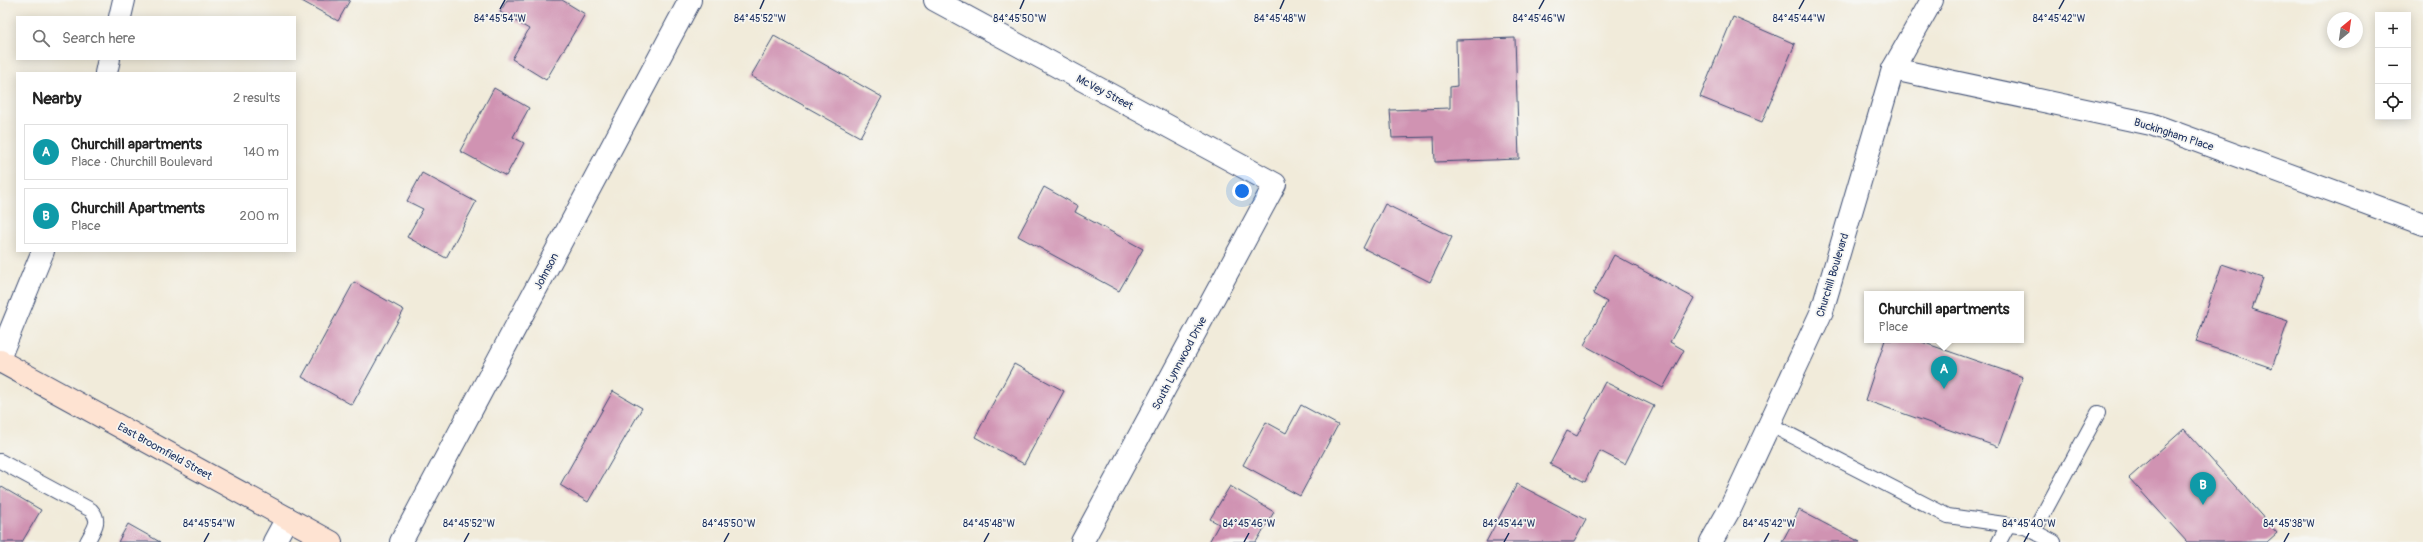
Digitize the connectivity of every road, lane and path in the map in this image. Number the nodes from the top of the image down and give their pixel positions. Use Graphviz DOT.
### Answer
graph roads {
  1 [pos="124,0"];
  2 [pos="690,0"];
  3 [pos="935,0"];
  4 [pos="1932,0"];
  5 [pos="120,16"];
  6 [pos="109,60"];
  7 [pos="1893,69"];
  8 [pos="106,72"];
  9 [pos="1275,184"];
  10 [pos="2423,224"];
  11 [pos="43,252"];
  12 [pos="0,356"];
  13 [pos="0,361"];
  14 [pos="2098,413"];
  15 [pos="1769,424"];
  16 [pos="0,461"];
  17 [pos="287,518"];
  18 [pos="2008,525"];
  19 [pos="2034,531"];
  20 [pos="87,542"];
  21 [pos="274,542"];
  22 [pos="331,542"];
  23 [pos="401,542"];
  24 [pos="1082,542"];
  25 [pos="1711,542"];
  26 [pos="1999,542"];
  27 [pos="2054,542"];
  1 -- 5 [label="street"];
  2 -- 23 [label="street, Johnson"];
  3 -- 9 [label="street, McVey Street"];
  4 -- 7 [label="street, Churchill Boulevard"];
  6 -- 8 [label="street"];
  7 -- 10 [label="street, Buckingham Place"];
  7 -- 15 [label="street, Churchill Boulevard"];
  9 -- 24 [label="street, South Lynnwood Drive"];
  11 -- 12 [label="street"];
  13 -- 17 [label="main road, East Broomfield Street"];
  14 -- 19 [label="lane"];
  15 -- 18 [label="lane"];
  15 -- 25 [label="street, Churchill Boulevard"];
  16 -- 20 [label="lane"];
  17 -- 21 [label="street"];
  17 -- 22 [label="main road, East Broomfield Street"];
  18 -- 19 [label="lane"];
  18 -- 26 [label="lane"];
  19 -- 27 [label="lane"];
}
